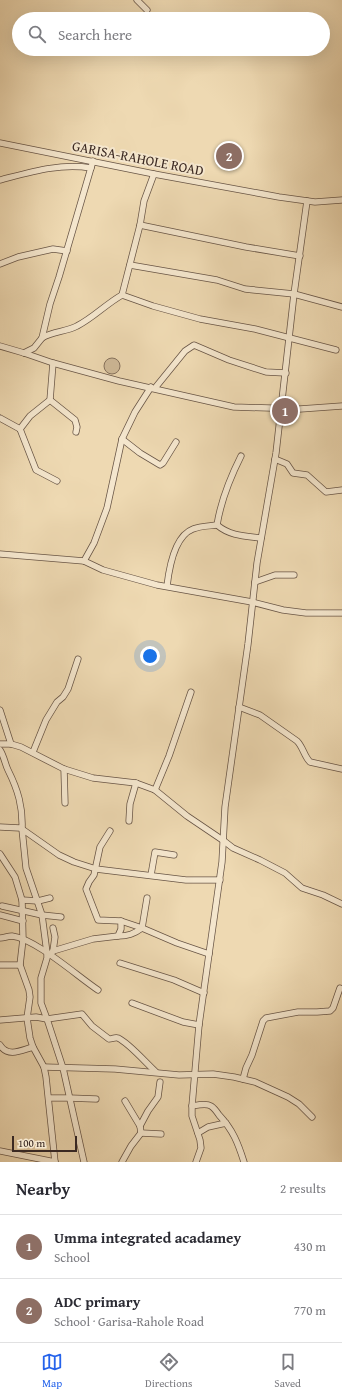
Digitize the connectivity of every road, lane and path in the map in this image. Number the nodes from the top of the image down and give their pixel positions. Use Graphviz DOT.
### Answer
graph roads {
  1 [pos="137,0"];
  2 [pos="147,10"];
  3 [pos="0,143"];
  4 [pos="93,161"];
  5 [pos="91,168"];
  6 [pos="154,174"];
  7 [pos="0,180"];
  8 [pos="342,200"];
  9 [pos="307,201"];
  10 [pos="140,225"];
  11 [pos="67,251"];
  12 [pos="300,256"];
  13 [pos="0,264"];
  14 [pos="130,265"];
  15 [pos="294,294"];
  16 [pos="122,295"];
  17 [pos="342,307"];
  18 [pos="42,338"];
  19 [pos="290,339"];
  20 [pos="0,346"];
  21 [pos="336,350"];
  22 [pos="24,353"];
  23 [pos="53,363"];
  24 [pos="286,373"];
  25 [pos="153,388"];
  26 [pos="50,400"];
  27 [pos="342,406"];
  28 [pos="281,409"];
  29 [pos="0,418"];
  30 [pos="20,429"];
  31 [pos="76,432"];
  32 [pos="122,439"];
  33 [pos="176,442"];
  34 [pos="241,456"];
  35 [pos="275,459"];
  36 [pos="57,481"];
  37 [pos="342,490"];
  38 [pos="217,525"];
  39 [pos="261,538"];
  40 [pos="0,554"];
  41 [pos="84,561"];
  42 [pos="294,575"];
  43 [pos="255,582"];
  44 [pos="167,586"];
  45 [pos="252,602"];
  46 [pos="342,613"];
  47 [pos="78,659"];
  48 [pos="191,692"];
  49 [pos="239,708"];
  50 [pos="0,710"];
  51 [pos="0,744"];
  52 [pos="11,744"];
  53 [pos="0,750"];
  54 [pos="33,752"];
  55 [pos="64,769"];
  56 [pos="342,770"];
  57 [pos="136,783"];
  58 [pos="155,790"];
  59 [pos="65,803"];
  60 [pos="129,821"];
  61 [pos="0,827"];
  62 [pos="22,829"];
  63 [pos="110,831"];
  64 [pos="224,841"];
  65 [pos="0,854"];
  66 [pos="174,855"];
  67 [pos="96,869"];
  68 [pos="151,876"];
  69 [pos="220,880"];
  70 [pos="50,898"];
  71 [pos="147,898"];
  72 [pos="22,900"];
  73 [pos="38,901"];
  74 [pos="342,904"];
  75 [pos="2,906"];
  76 [pos="23,911"];
  77 [pos="0,915"];
  78 [pos="42,915"];
  79 [pos="61,917"];
  80 [pos="23,921"];
  81 [pos="121,921"];
  82 [pos="53,928"];
  83 [pos="142,928"];
  84 [pos="118,936"];
  85 [pos="0,938"];
  86 [pos="23,939"];
  87 [pos="50,953"];
  88 [pos="209,954"];
  89 [pos="120,963"];
  90 [pos="0,965"];
  91 [pos="20,965"];
  92 [pos="340,988"];
  93 [pos="98,990"];
  94 [pos="204,993"];
  95 [pos="132,1003"];
  96 [pos="27,1018"];
  97 [pos="48,1019"];
  98 [pos="0,1020"];
  99 [pos="199,1025"];
  100 [pos="0,1047"];
  101 [pos="33,1047"];
  102 [pos="44,1067"];
  103 [pos="63,1068"];
  104 [pos="156,1072"];
  105 [pos="194,1074"];
  106 [pos="243,1079"];
  107 [pos="160,1082"];
  108 [pos="49,1098"];
  109 [pos="69,1098"];
  110 [pos="96,1099"];
  111 [pos="125,1101"];
  112 [pos="192,1106"];
  113 [pos="312,1117"];
  114 [pos="226,1123"];
  115 [pos="141,1130"];
  116 [pos="198,1133"];
  117 [pos="161,1134"];
  118 [pos="0,1151"];
  119 [pos="45,1161"];
  120 [pos="55,1162"];
  121 [pos="84,1162"];
  122 [pos="122,1162"];
  123 [pos="196,1162"];
  124 [pos="244,1162"];
  1 -- 2 [label="street"];
  3 -- 4 [label="street, GARISA-RAHOLE ROAD"];
  4 -- 5 [label="street"];
  4 -- 6 [label="street, GARISA-RAHOLE ROAD"];
  5 -- 7 [label="street"];
  5 -- 11 [label="street"];
  6 -- 9 [label="street, GARISA-RAHOLE ROAD"];
  6 -- 10 [label="street"];
  8 -- 9 [label="street, GARISA-RAHOLE ROAD"];
  9 -- 12 [label="street"];
  10 -- 12 [label="street"];
  10 -- 14 [label="street"];
  11 -- 13 [label="street"];
  11 -- 18 [label="street"];
  12 -- 15 [label="street"];
  14 -- 15 [label="street"];
  14 -- 16 [label="street"];
  15 -- 17 [label="street"];
  15 -- 19 [label="street"];
  16 -- 18 [label="street"];
  16 -- 19 [label="street"];
  18 -- 22 [label="street"];
  19 -- 21 [label="street"];
  19 -- 24 [label="street"];
  20 -- 22 [label="street"];
  22 -- 23 [label="street"];
  23 -- 25 [label="street"];
  23 -- 26 [label="street"];
  24 -- 25 [label="street"];
  24 -- 28 [label="street"];
  25 -- 28 [label="street"];
  25 -- 32 [label="street"];
  26 -- 30 [label="street"];
  26 -- 31 [label="street"];
  27 -- 28 [label="street"];
  28 -- 35 [label="street"];
  29 -- 30 [label="street"];
  30 -- 36 [label="street"];
  32 -- 33 [label="street"];
  32 -- 41 [label="street"];
  34 -- 38 [label="street"];
  35 -- 37 [label="street"];
  35 -- 39 [label="street"];
  38 -- 39 [label="street"];
  38 -- 44 [label="street"];
  39 -- 43 [label="street"];
  40 -- 41 [label="street"];
  41 -- 44 [label="street"];
  42 -- 43 [label="street"];
  43 -- 45 [label="street"];
  44 -- 45 [label="street"];
  45 -- 46 [label="street"];
  45 -- 49 [label="street"];
  47 -- 54 [label="street"];
  48 -- 58 [label="street"];
  49 -- 56 [label="street"];
  49 -- 64 [label="street"];
  50 -- 52 [label="street"];
  51 -- 52 [label="street"];
  52 -- 54 [label="street"];
  53 -- 62 [label="street"];
  54 -- 55 [label="street"];
  55 -- 57 [label="street"];
  55 -- 59 [label="street"];
  57 -- 58 [label="street"];
  57 -- 60 [label="street"];
  58 -- 64 [label="street"];
  61 -- 62 [label="street"];
  62 -- 67 [label="street"];
  62 -- 73 [label="street"];
  63 -- 67 [label="street"];
  64 -- 69 [label="street"];
  64 -- 74 [label="street"];
  65 -- 72 [label="street"];
  66 -- 68 [label="street"];
  67 -- 68 [label="street"];
  67 -- 81 [label="street"];
  68 -- 69 [label="street"];
  69 -- 88 [label="street"];
  70 -- 73 [label="street"];
  71 -- 83 [label="street"];
  72 -- 73 [label="street"];
  72 -- 76 [label="street"];
  73 -- 78 [label="street"];
  75 -- 76 [label="street"];
  76 -- 78 [label="street"];
  76 -- 80 [label="street"];
  77 -- 80 [label="street"];
  78 -- 79 [label="street"];
  78 -- 87 [label="street"];
  80 -- 86 [label="street"];
  81 -- 83 [label="street"];
  81 -- 84 [label="street"];
  82 -- 87 [label="street"];
  83 -- 84 [label="street"];
  83 -- 88 [label="street"];
  84 -- 87 [label="street"];
  85 -- 86 [label="street"];
  86 -- 87 [label="street"];
  86 -- 91 [label="street"];
  87 -- 93 [label="street"];
  87 -- 97 [label="street"];
  88 -- 94 [label="street"];
  89 -- 94 [label="street"];
  90 -- 91 [label="street"];
  91 -- 96 [label="street"];
  92 -- 106 [label="street"];
  94 -- 99 [label="street"];
  95 -- 99 [label="street"];
  96 -- 97 [label="street"];
  96 -- 98 [label="street"];
  96 -- 101 [label="street"];
  97 -- 103 [label="street"];
  97 -- 104 [label="street"];
  99 -- 105 [label="street"];
  100 -- 101 [label="street"];
  101 -- 102 [label="street"];
  102 -- 103 [label="street"];
  102 -- 108 [label="street"];
  103 -- 104 [label="street"];
  103 -- 109 [label="street"];
  104 -- 105 [label="street"];
  105 -- 106 [label="street"];
  105 -- 112 [label="street"];
  106 -- 113 [label="street"];
  107 -- 115 [label="street"];
  108 -- 109 [label="street"];
  108 -- 120 [label="street"];
  109 -- 110 [label="street"];
  109 -- 121 [label="street"];
  111 -- 115 [label="street"];
  112 -- 114 [label="street"];
  112 -- 116 [label="street"];
  114 -- 116 [label="street"];
  114 -- 124 [label="street"];
  115 -- 117 [label="street"];
  115 -- 122 [label="street"];
  116 -- 123 [label="street"];
  118 -- 119 [label="street"];
  119 -- 120 [label="street"];
}
